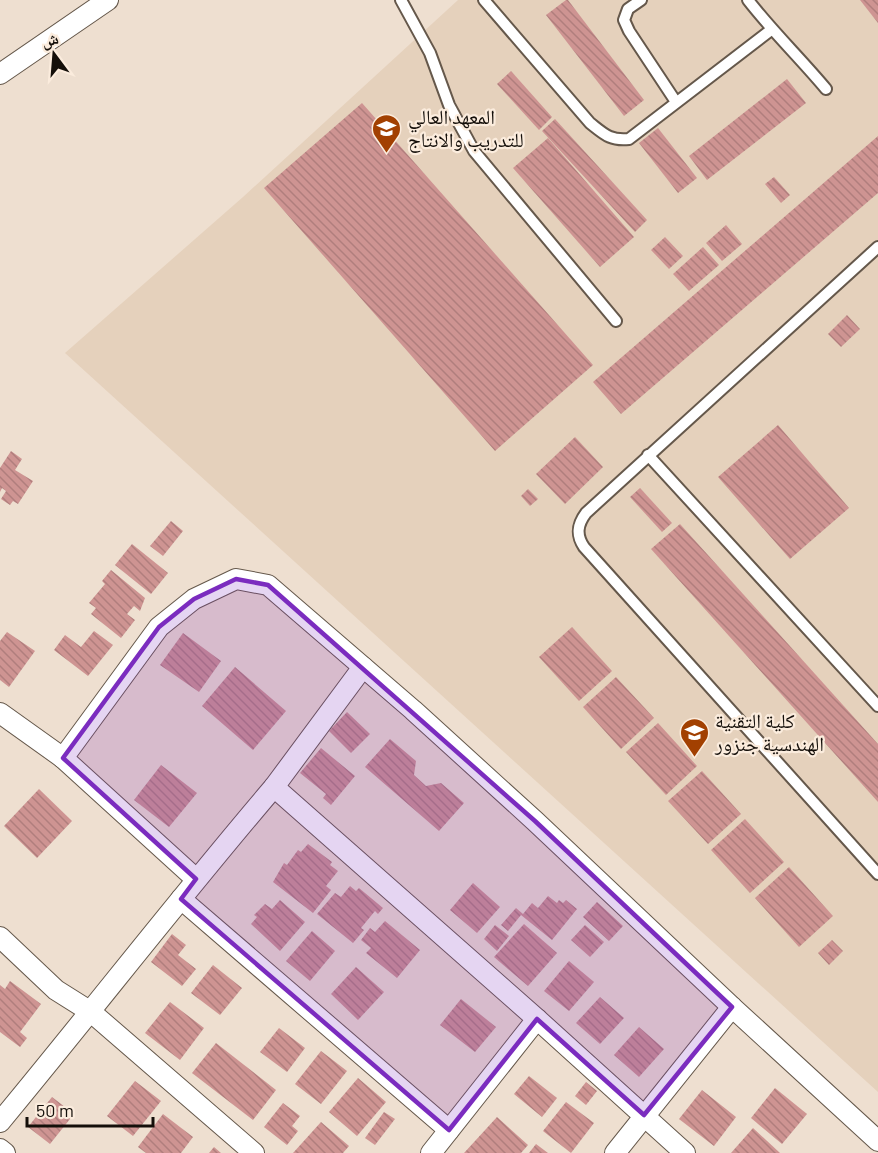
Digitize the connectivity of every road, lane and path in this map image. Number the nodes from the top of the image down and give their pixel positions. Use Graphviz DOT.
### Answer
graph roads {
  1 [pos="108,0"];
  2 [pos="401,0"];
  3 [pos="484,0"];
  4 [pos="641,0"];
  5 [pos="748,0"];
  6 [pos="771,30"];
  7 [pos="0,74"];
  8 [pos="826,89"];
  9 [pos="676,102"];
  10 [pos="878,247"];
  11 [pos="616,321"];
  12 [pos="648,455"];
  13 [pos="363,667"];
  14 [pos="878,706"];
  15 [pos="0,713"];
  16 [pos="63,758"];
  17 [pos="274,788"];
  18 [pos="878,874"];
  19 [pos="196,879"];
  20 [pos="181,899"];
  21 [pos="0,937"];
  22 [pos="732,1007"];
  23 [pos="91,1012"];
  24 [pos="537,1019"];
  25 [pos="644,1115"];
  26 [pos="0,1122"];
  27 [pos="449,1130"];
  28 [pos="878,1141"];
  29 [pos="0,1149"];
  30 [pos="5,1153"];
  31 [pos="254,1153"];
  32 [pos="432,1153"];
  33 [pos="615,1153"];
  34 [pos="685,1153"];
  1 -- 7 [label="street"];
  2 -- 11 [label="lane"];
  3 -- 9 [label="lane"];
  4 -- 9 [label="lane"];
  5 -- 6 [label="lane"];
  6 -- 8 [label="lane"];
  6 -- 9 [label="lane"];
  10 -- 12 [label="lane"];
  12 -- 14 [label="lane"];
  12 -- 18 [label="lane"];
  13 -- 16 [label="street"];
  13 -- 17 [label="street"];
  13 -- 22 [label="street"];
  15 -- 16 [label="street"];
  16 -- 19 [label="street"];
  17 -- 19 [label="street"];
  17 -- 24 [label="street"];
  19 -- 20 [label="street"];
  20 -- 23 [label="street"];
  20 -- 27 [label="street"];
  21 -- 23 [label="street"];
  22 -- 25 [label="street"];
  22 -- 28 [label="street"];
  23 -- 26 [label="street"];
  23 -- 31 [label="street"];
  24 -- 25 [label="street"];
  24 -- 27 [label="street"];
  25 -- 33 [label="street"];
  25 -- 34 [label="street"];
  27 -- 32 [label="street"];
  29 -- 30 [label="street"];
}
